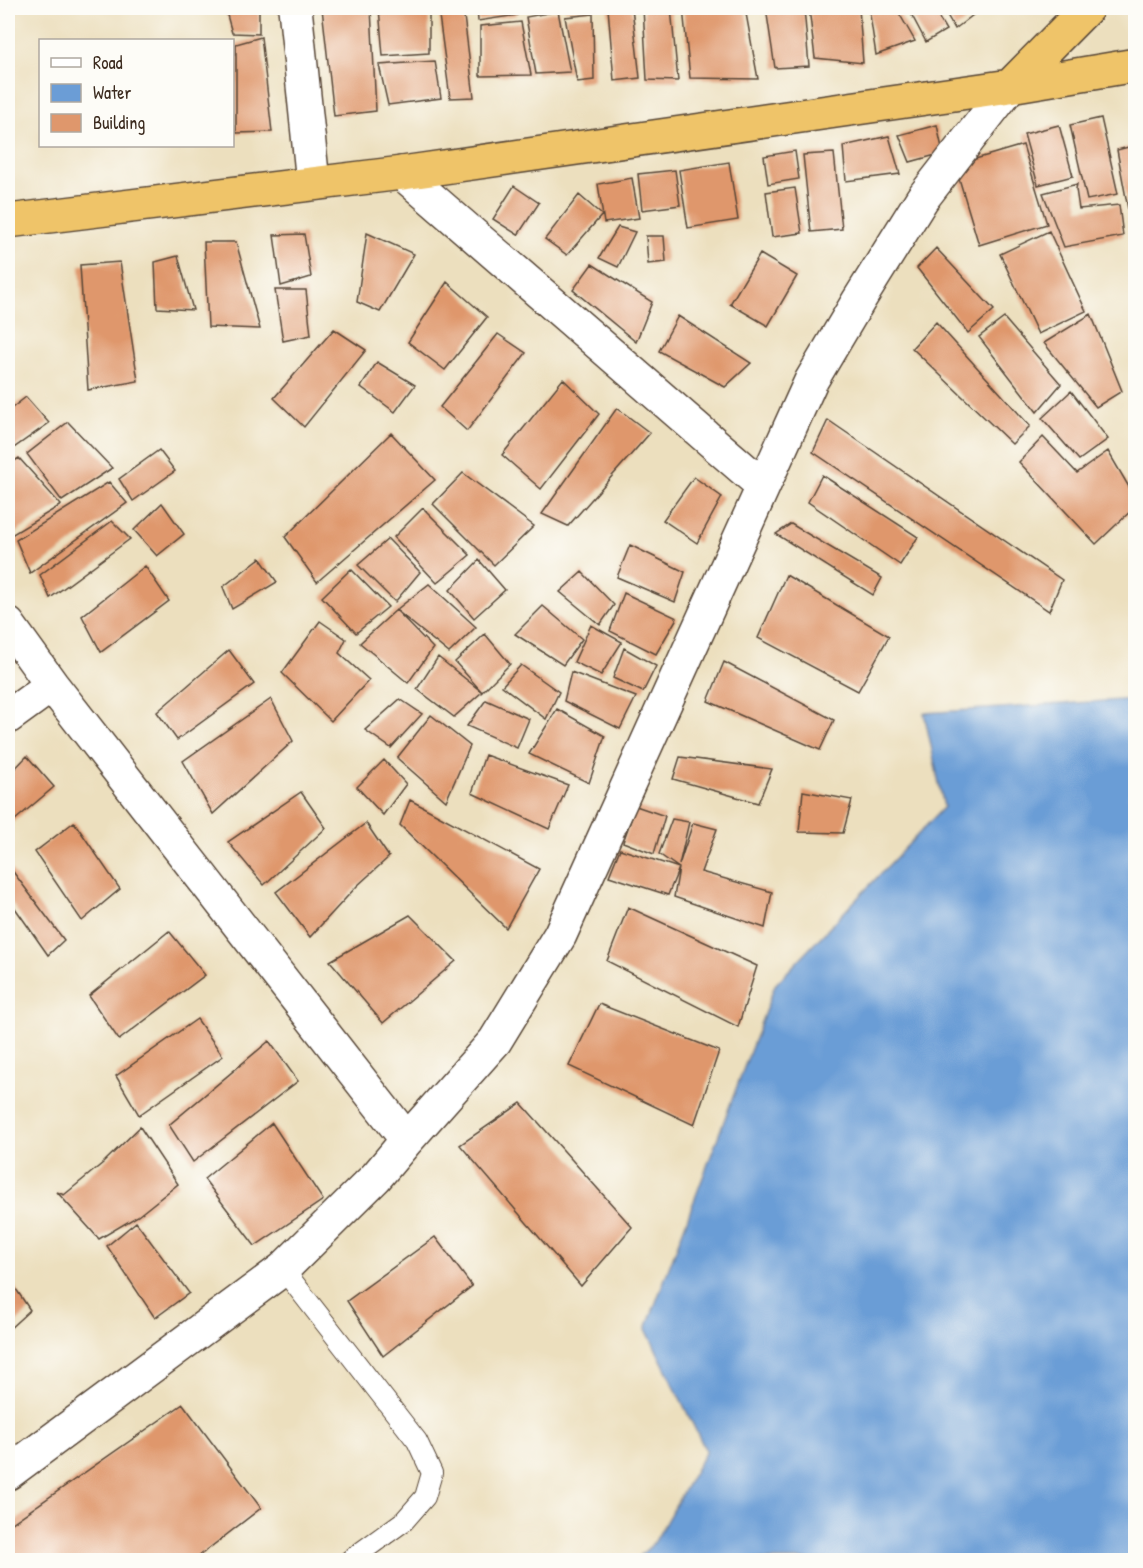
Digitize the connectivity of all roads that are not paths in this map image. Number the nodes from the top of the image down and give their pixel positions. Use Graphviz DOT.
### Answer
graph roads {
  1 [pos="295,8"];
  2 [pos="1088,8"];
  3 [pos="1136,65"];
  4 [pos="1010,86"];
  5 [pos="402,173"];
  6 [pos="313,183"];
  7 [pos="8,220"];
  8 [pos="763,486"];
  9 [pos="8,624"];
  10 [pos="52,685"];
  11 [pos="8,717"];
  12 [pos="407,1140"];
  13 [pos="283,1269"];
  14 [pos="8,1473"];
  15 [pos="350,1560"];
  1 -- 6 [label="street"];
  2 -- 4 [label="highway"];
  3 -- 4 [label="highway"];
  4 -- 5 [label="highway"];
  4 -- 8 [label="street"];
  5 -- 6 [label="highway"];
  5 -- 8 [label="street"];
  6 -- 7 [label="highway"];
  8 -- 12 [label="street"];
  9 -- 10 [label="street"];
  10 -- 11 [label="street"];
  10 -- 12 [label="street"];
  12 -- 13 [label="street"];
  13 -- 14 [label="street"];
  13 -- 15 [label="lane"];
}
